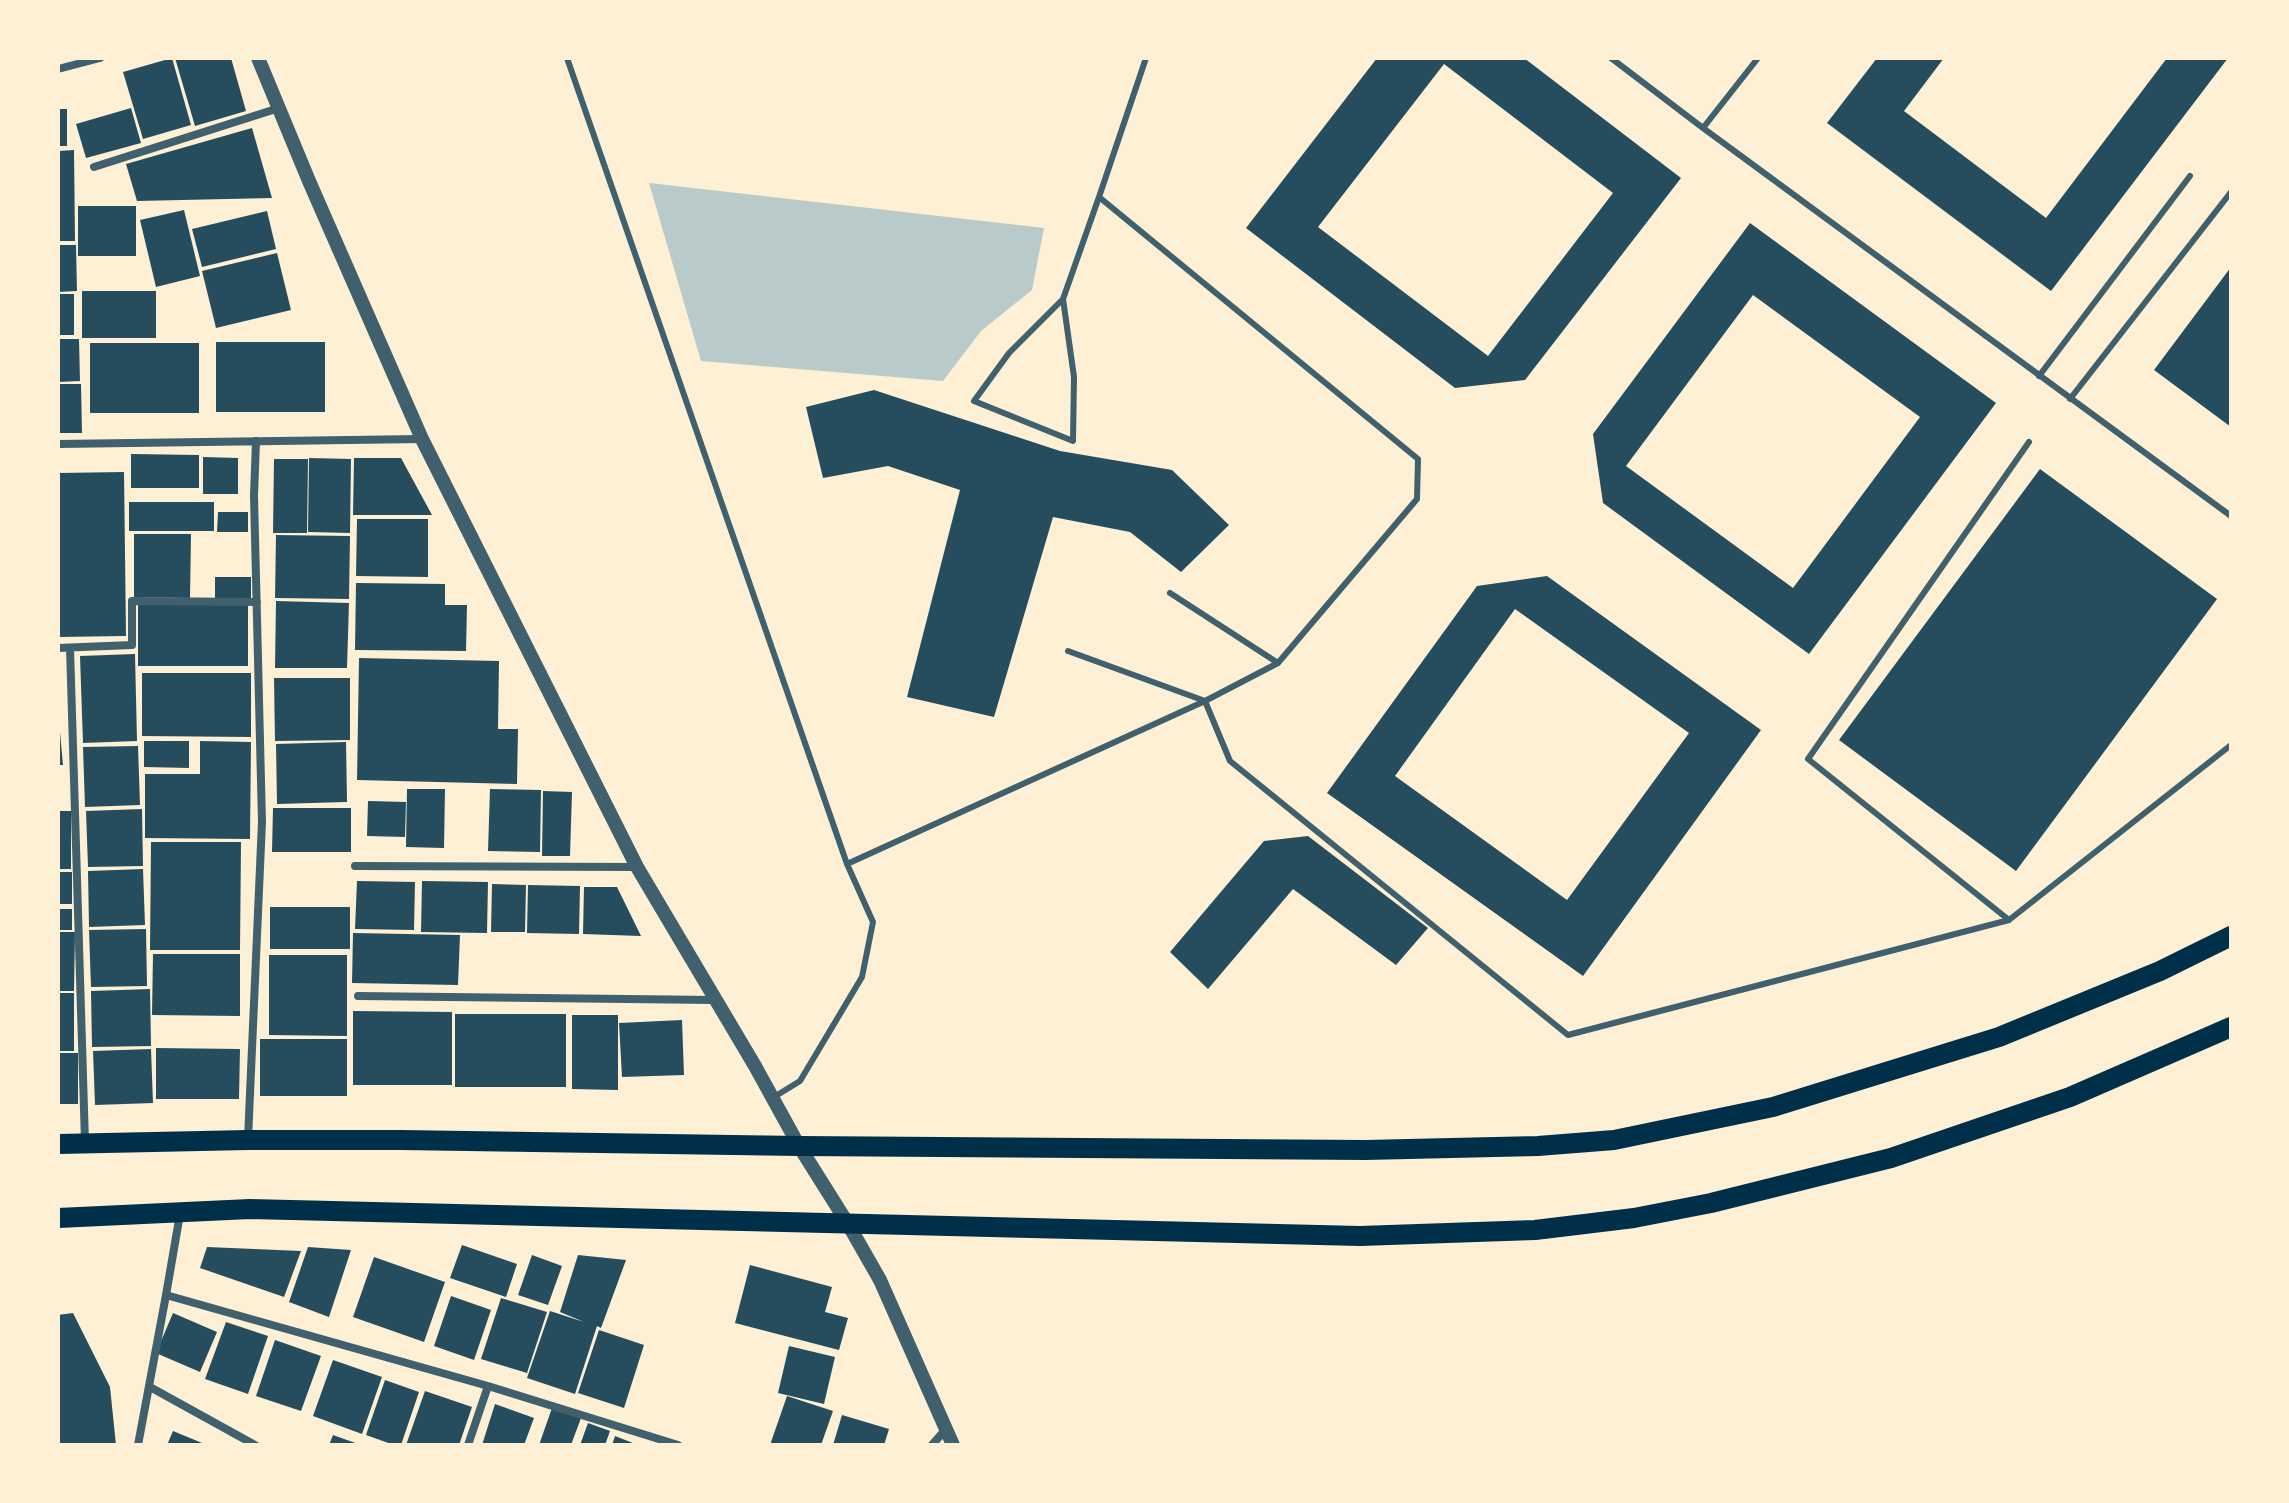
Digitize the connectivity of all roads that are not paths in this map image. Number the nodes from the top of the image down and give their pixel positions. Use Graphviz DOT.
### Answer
graph roads {
  1 [pos="100,58"];
  2 [pos="258,58"];
  3 [pos="567,58"];
  4 [pos="1146,58"];
  5 [pos="1611,58"];
  6 [pos="1758,58"];
  7 [pos="58,69"];
  8 [pos="279,108"];
  9 [pos="1703,128"];
  10 [pos="94,167"];
  11 [pos="2190,176"];
  12 [pos="2231,192"];
  13 [pos="1099,197"];
  14 [pos="1063,299"];
  15 [pos="2039,376"];
  16 [pos="2070,399"];
  17 [pos="422,439"];
  18 [pos="256,441"];
  19 [pos="2029,442"];
  20 [pos="58,444"];
  21 [pos="2231,516"];
  22 [pos="1170,593"];
  23 [pos="257,602"];
  24 [pos="58,648"];
  25 [pos="70,648"];
  26 [pos="1068,651"];
  27 [pos="1278,663"];
  28 [pos="1205,701"];
  29 [pos="2231,745"];
  30 [pos="847,864"];
  31 [pos="355,866"];
  32 [pos="637,867"];
  33 [pos="2009,920"];
  34 [pos="2231,936"];
  35 [pos="358,996"];
  36 [pos="716,1000"];
  37 [pos="2231,1027"];
  38 [pos="772,1098"];
  39 [pos="248,1140"];
  40 [pos="85,1143"];
  41 [pos="58,1144"];
  42 [pos="799,1146"];
  43 [pos="180,1213"];
  44 [pos="58,1218"];
  45 [pos="848,1224"];
  46 [pos="166,1295"];
  47 [pos="488,1386"];
  48 [pos="150,1387"];
  49 [pos="946,1429"];
  50 [pos="138,1445"];
  51 [pos="255,1445"];
  52 [pos="468,1445"];
  53 [pos="678,1445"];
  54 [pos="932,1445"];
  55 [pos="953,1445"];
  1 -- 7 [label="street"];
  2 -- 8 [label="street"];
  3 -- 30 [label="lane"];
  4 -- 13 [label="lane"];
  5 -- 9 [label="lane"];
  6 -- 9 [label="lane"];
  8 -- 10 [label="street"];
  8 -- 17 [label="street"];
  9 -- 15 [label="lane"];
  11 -- 15 [label="lane"];
  12 -- 16 [label="lane"];
  13 -- 14 [label="lane"];
  13 -- 27 [label="lane"];
  14 -- 14 [label="lane"];
  15 -- 16 [label="lane"];
  16 -- 21 [label="lane"];
  17 -- 18 [label="street"];
  17 -- 32 [label="street"];
  18 -- 20 [label="street"];
  18 -- 23 [label="street"];
  19 -- 33 [label="lane"];
  22 -- 27 [label="lane"];
  23 -- 25 [label="street"];
  23 -- 39 [label="street"];
  24 -- 25 [label="street"];
  25 -- 40 [label="street"];
  26 -- 28 [label="lane"];
  27 -- 28 [label="lane"];
  28 -- 30 [label="lane"];
  28 -- 33 [label="lane"];
  29 -- 33 [label="lane"];
  30 -- 38 [label="lane"];
  31 -- 32 [label="street"];
  32 -- 36 [label="street"];
  34 -- 42 [label="main road"];
  35 -- 36 [label="street"];
  36 -- 38 [label="street"];
  37 -- 45 [label="main road"];
  38 -- 42 [label="street"];
  39 -- 40 [label="main road"];
  39 -- 42 [label="main road"];
  40 -- 41 [label="main road"];
  42 -- 45 [label="street"];
  43 -- 44 [label="main road"];
  43 -- 45 [label="main road"];
  43 -- 46 [label="street"];
  45 -- 49 [label="street"];
  46 -- 47 [label="street"];
  46 -- 48 [label="street"];
  47 -- 52 [label="street"];
  47 -- 53 [label="street"];
  48 -- 50 [label="street"];
  48 -- 51 [label="street"];
  49 -- 54 [label="street"];
  49 -- 55 [label="street"];
}
